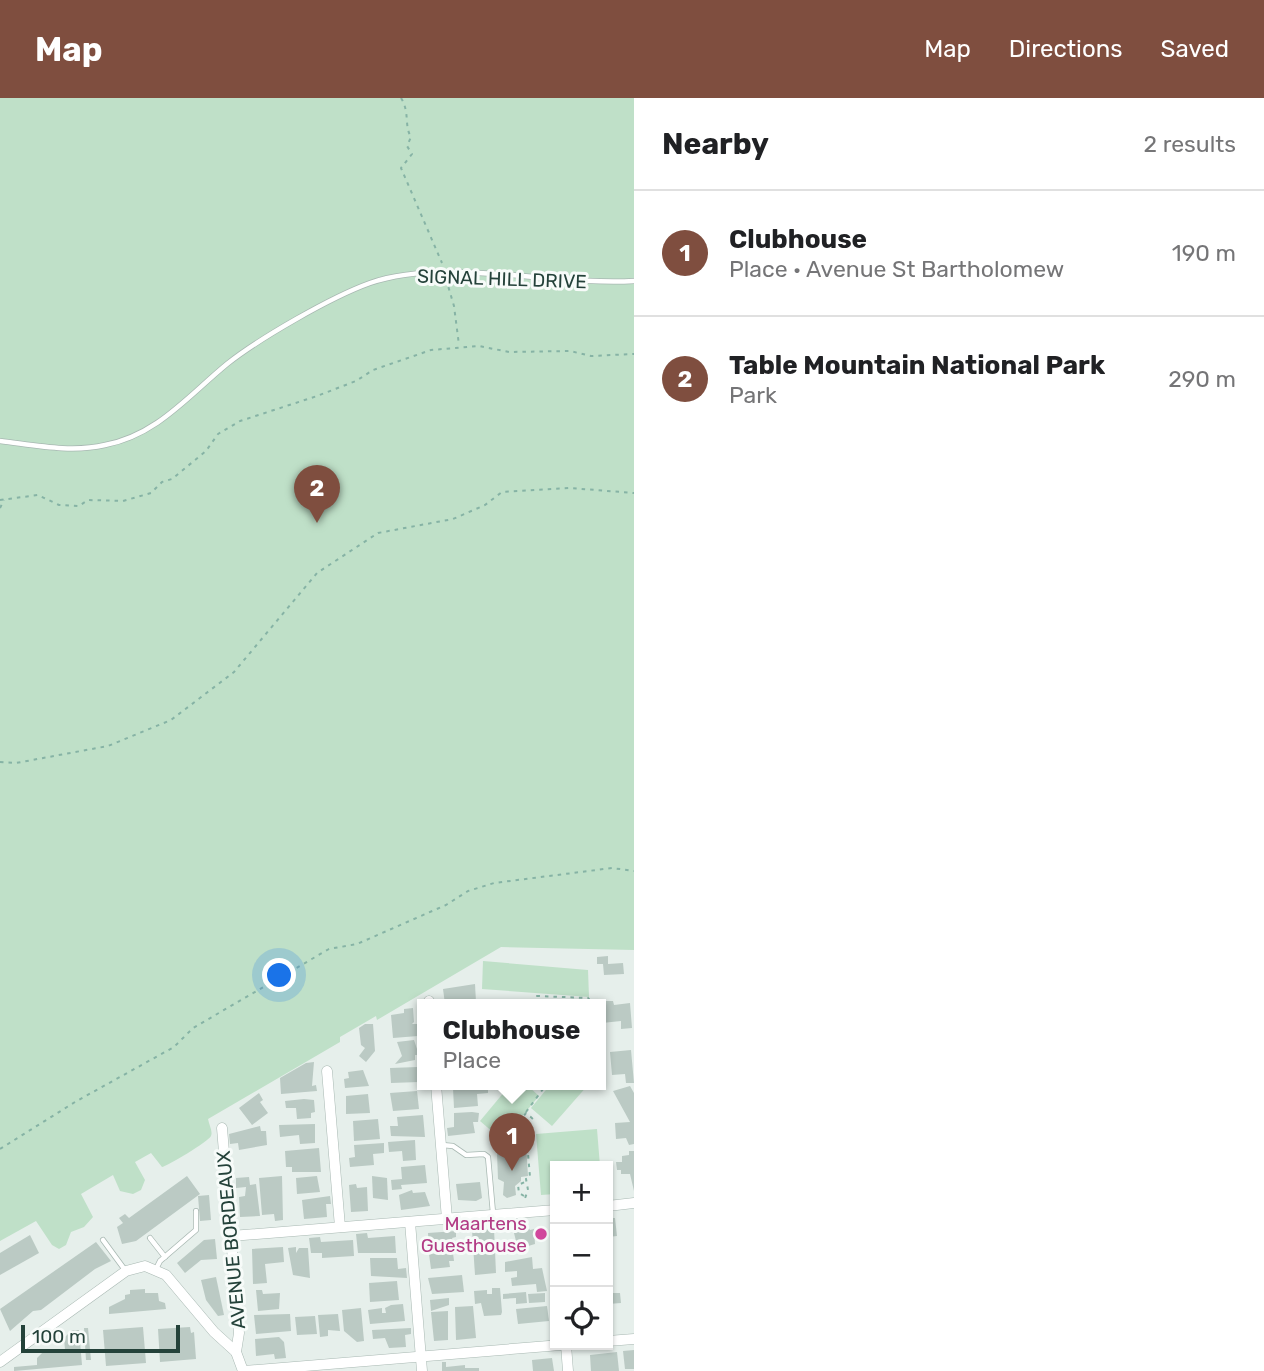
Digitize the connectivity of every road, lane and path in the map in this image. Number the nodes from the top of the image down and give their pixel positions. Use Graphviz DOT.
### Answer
graph roads {
  1 [pos="401,98"];
  2 [pos="444,273"];
  3 [pos="634,281"];
  4 [pos="459,346"];
  5 [pos="634,354"];
  6 [pos="0,440"];
  7 [pos="634,493"];
  8 [pos="2,500"];
  9 [pos="0,508"];
  10 [pos="0,762"];
  11 [pos="634,871"];
  12 [pos="537,999"];
  13 [pos="590,999"];
  14 [pos="327,1071"];
  15 [pos="436,1090"];
  16 [pos="542,1090"];
  17 [pos="526,1113"];
  18 [pos="222,1128"];
  19 [pos="441,1145"];
  20 [pos="512,1147"];
  21 [pos="0,1149"];
  22 [pos="526,1182"];
  23 [pos="528,1192"];
  24 [pos="523,1196"];
  25 [pos="634,1203"];
  26 [pos="613,1205"];
  27 [pos="196,1211"];
  28 [pos="550,1211"];
  29 [pos="493,1215"];
  30 [pos="447,1219"];
  31 [pos="410,1222"];
  32 [pos="340,1227"];
  33 [pos="231,1236"];
  34 [pos="150,1238"];
  35 [pos="103,1240"];
  36 [pos="164,1257"];
  37 [pos="156,1269"];
  38 [pos="126,1271"];
  39 [pos="634,1339"];
  40 [pos="613,1341"];
  41 [pos="550,1346"];
  42 [pos="565,1350"];
  43 [pos="236,1352"];
  44 [pos="420,1355"];
  45 [pos="0,1362"];
  46 [pos="244,1371"];
  47 [pos="422,1371"];
  48 [pos="568,1371"];
  1 -- 2 [label="path"];
  2 -- 3 [label="lane, SIGNAL HILL DRIVE"];
  2 -- 4 [label="path"];
  2 -- 6 [label="lane, SIGNAL HILL DRIVE"];
  4 -- 5 [label="path"];
  4 -- 8 [label="path"];
  7 -- 10 [label="path"];
  8 -- 9 [label="path"];
  11 -- 21 [label="path"];
  12 -- 13 [label="path"];
  14 -- 32 [label="street"];
  15 -- 19 [label="street"];
  16 -- 17 [label="path"];
  17 -- 20 [label="path"];
  17 -- 22 [label="path"];
  18 -- 33 [label="street, AVENUE BORDEAUX"];
  19 -- 29 [label="lane"];
  19 -- 30 [label="street"];
  22 -- 23 [label="path"];
  22 -- 24 [label="path"];
  25 -- 26 [label="street"];
  27 -- 36 [label="lane"];
  28 -- 29 [label="street"];
  29 -- 30 [label="street"];
  30 -- 31 [label="street"];
  31 -- 32 [label="street"];
  31 -- 44 [label="street"];
  32 -- 33 [label="street"];
  33 -- 43 [label="street, AVENUE BORDEAUX"];
  34 -- 36 [label="lane"];
  35 -- 38 [label="lane"];
  36 -- 37 [label="lane"];
  37 -- 38 [label="street"];
  37 -- 43 [label="street"];
  38 -- 45 [label="street"];
  39 -- 40 [label="street"];
  41 -- 44 [label="street"];
  42 -- 48 [label="street"];
  43 -- 46 [label="street"];
  44 -- 46 [label="street"];
  44 -- 47 [label="street"];
}
